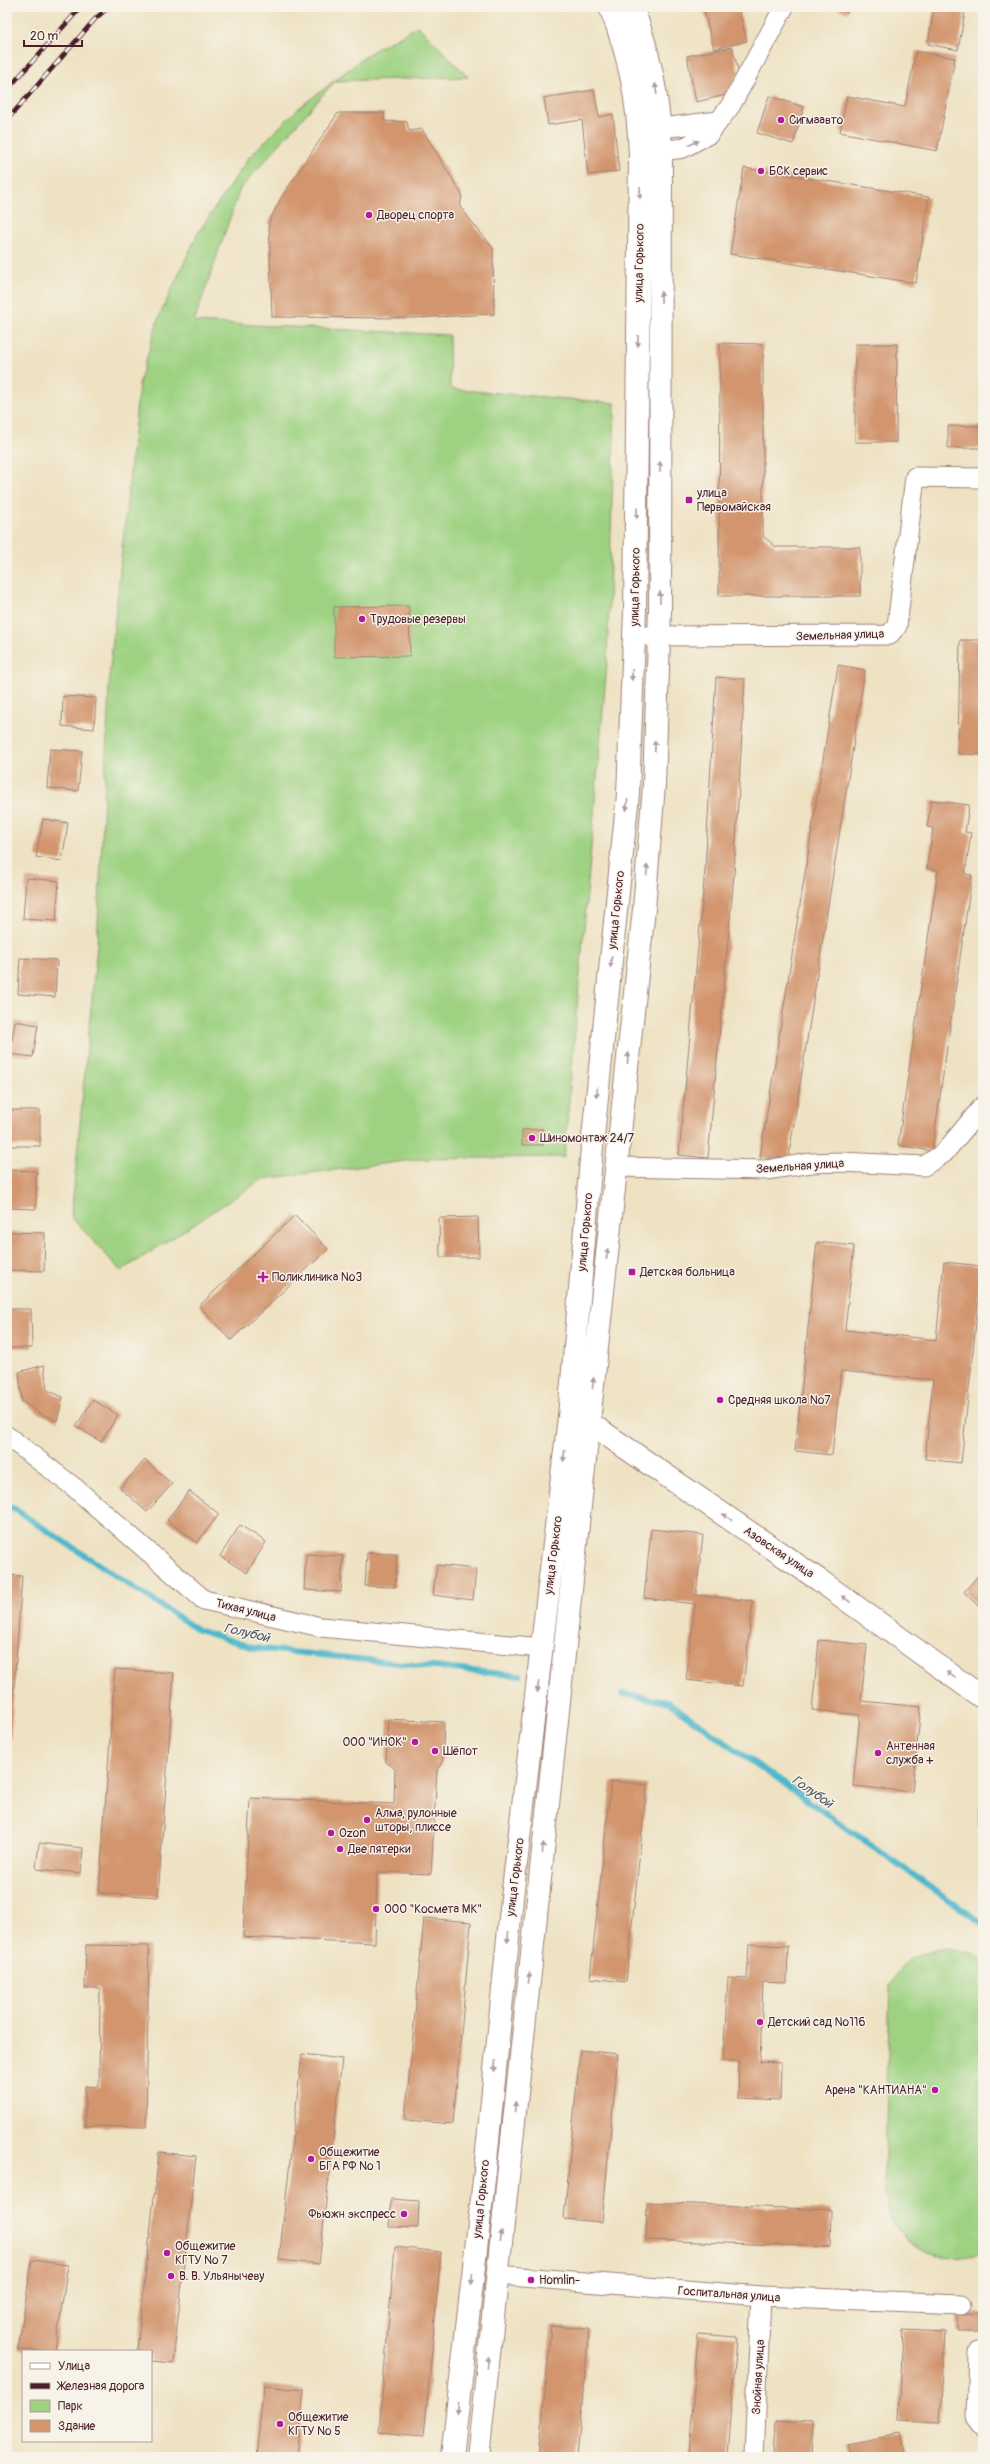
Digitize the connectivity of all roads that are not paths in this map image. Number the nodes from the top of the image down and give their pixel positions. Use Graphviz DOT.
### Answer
graph roads {
  1 [pos="610,7"];
  2 [pos="632,7"];
  3 [pos="784,7"];
  4 [pos="633,38"];
  5 [pos="718,121"];
  6 [pos="660,128"];
  7 [pos="639,132"];
  8 [pos="661,152"];
  9 [pos="640,154"];
  10 [pos="983,478"];
  11 [pos="634,636"];
  12 [pos="659,636"];
  13 [pos="983,1106"];
  14 [pos="616,1167"];
  15 [pos="579,1419"];
  16 [pos="7,1436"];
  17 [pos="542,1648"];
  18 [pos="983,1698"];
  19 [pos="497,2275"];
  20 [pos="761,2296"];
  21 [pos="962,2304"];
  22 [pos="978,2352"];
  23 [pos="983,2426"];
  24 [pos="452,2457"];
  25 [pos="478,2457"];
  26 [pos="754,2457"];
  1 -- 4 [label="main road, улица Горького"];
  2 -- 4 [label="main road, улица Горького"];
  3 -- 5 [label="street"];
  6 -- 4 [label="main road, улица Горького, one-way"];
  4 -- 7 [label="main road, улица Горького"];
  5 -- 6 [label="street"];
  8 -- 5 [label="street, one-way"];
  6 -- 7 [label="street"];
  6 -- 8 [label="main road, улица Горького"];
  7 -- 9 [label="main road, улица Горького"];
  8 -- 9 [label="street"];
  12 -- 8 [label="main road, улица Горького, one-way"];
  9 -- 11 [label="main road, улица Горького, one-way"];
  10 -- 12 [label="street, Земельная улица"];
  11 -- 12 [label="street, Земельная улица"];
  11 -- 15 [label="main road, улица Горького, one-way"];
  14 -- 12 [label="main road, улица Горького, one-way"];
  13 -- 14 [label="street, Земельная улица"];
  15 -- 14 [label="main road, улица Горького, one-way"];
  15 -- 17 [label="main road, улица Горького, one-way"];
  18 -- 15 [label="main road, Азовская улица, one-way"];
  19 -- 15 [label="main road, улица Горького, one-way"];
  16 -- 17 [label="street, Тихая улица"];
  17 -- 24 [label="main road, улица Горького, one-way"];
  19 -- 20 [label="street, Госпитальная улица"];
  25 -- 19 [label="main road, улица Горького, one-way"];
  20 -- 21 [label="street, Госпитальная улица"];
  20 -- 26 [label="street, Знойная улица"];
  22 -- 23 [label="street"];
}
